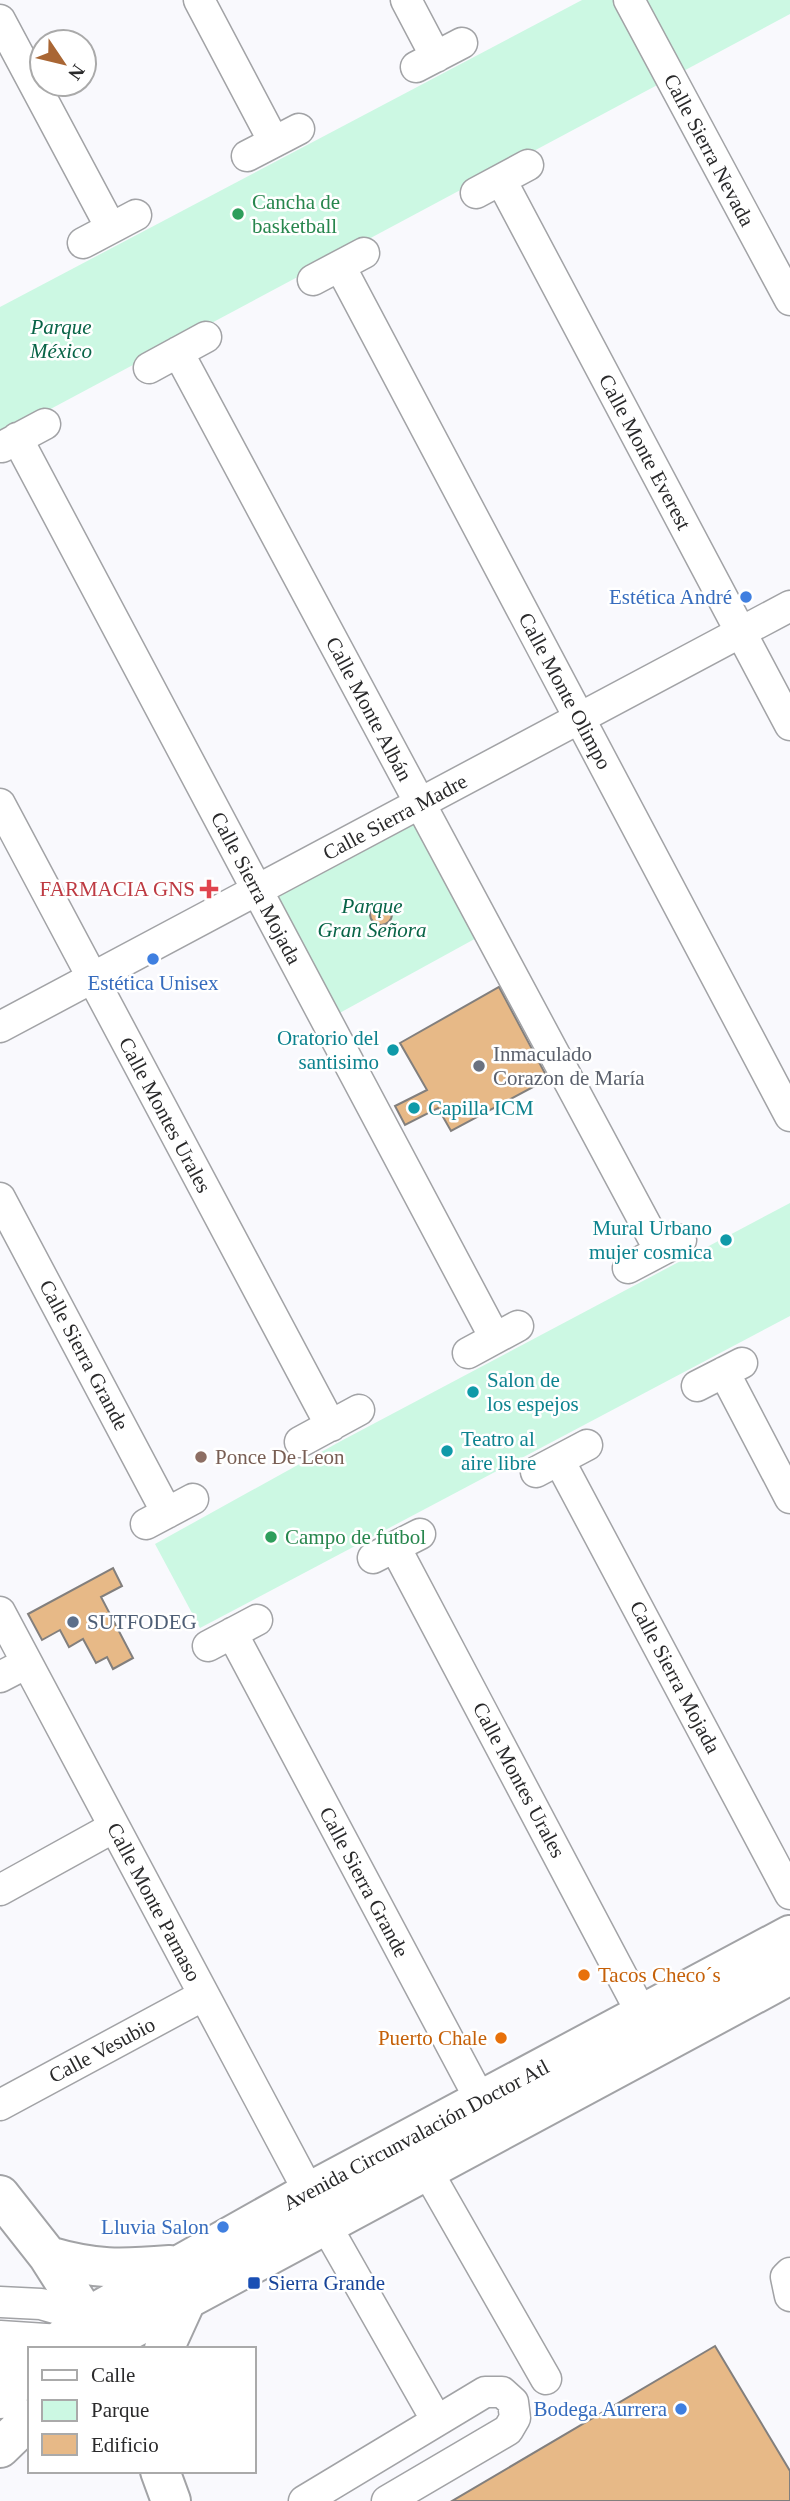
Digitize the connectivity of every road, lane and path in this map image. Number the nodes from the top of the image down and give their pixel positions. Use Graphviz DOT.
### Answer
graph roads {
  1 [pos="199,0"];
  2 [pos="405,0"];
  3 [pos="629,0"];
  4 [pos="0,20"];
  5 [pos="462,43"];
  6 [pos="247,156"];
  7 [pos="528,165"];
  8 [pos="83,243"];
  9 [pos="313,280"];
  10 [pos="790,300"];
  11 [pos="206,337"];
  12 [pos="178,352"];
  13 [pos="149,368"];
  14 [pos="44,424"];
  15 [pos="8,443"];
  16 [pos="790,606"];
  17 [pos="741,632"];
  18 [pos="579,719"];
  19 [pos="790,725"];
  20 [pos="0,804"];
  21 [pos="420,804"];
  22 [pos="257,890"];
  23 [pos="93,978"];
  24 [pos="0,1027"];
  25 [pos="790,1116"];
  26 [pos="0,1198"];
  27 [pos="628,1268"];
  28 [pos="468,1353"];
  29 [pos="697,1387"];
  30 [pos="359,1410"];
  31 [pos="331,1426"];
  32 [pos="300,1442"];
  33 [pos="587,1445"];
  34 [pos="790,1497"];
  35 [pos="169,1512"];
  36 [pos="396,1546"];
  37 [pos="0,1612"];
  38 [pos="232,1633"];
  39 [pos="27,1663"];
  40 [pos="0,1677"];
  41 [pos="114,1827"];
  42 [pos="0,1890"];
  43 [pos="790,1894"];
  44 [pos="790,1935"];
  45 [pos="790,1975"];
  46 [pos="204,1995"];
  47 [pos="642,2014"];
  48 [pos="0,2105"];
  49 [pos="489,2115"];
  50 [pos="426,2169"];
  51 [pos="0,2195"];
  52 [pos="317,2208"];
  53 [pos="48,2256"];
  54 [pos="179,2265"];
  55 [pos="790,2273"];
  56 [pos="790,2296"];
  57 [pos="0,2302"];
  58 [pos="185,2302"];
  59 [pos="0,2336"];
  60 [pos="85,2341"];
  61 [pos="165,2347"];
  62 [pos="0,2349"];
  63 [pos="546,2379"];
  64 [pos="17,2412"];
  65 [pos="437,2421"];
  66 [pos="391,2448"];
  67 [pos="161,2473"];
  68 [pos="420,2493"];
  69 [pos="171,2501"];
  70 [pos="304,2501"];
  71 [pos="387,2501"];
  1 -- 6 [label="street"];
  2 -- 5 [label="street"];
  3 -- 10 [label="street, Calle Sierra Nevada"];
  4 -- 8 [label="street"];
  7 -- 17 [label="street, Calle Monte Everest"];
  9 -- 18 [label="street, Calle Monte Olimpo"];
  11 -- 12 [label="street"];
  12 -- 13 [label="street"];
  12 -- 21 [label="street, Calle Monte Albán"];
  14 -- 15 [label="street"];
  15 -- 22 [label="street, Calle Sierra Mojada"];
  16 -- 17 [label="street, Calle Sierra Madre"];
  17 -- 18 [label="street, Calle Sierra Madre"];
  17 -- 19 [label="street, Calle Monte Everest"];
  18 -- 21 [label="street, Calle Sierra Madre"];
  18 -- 25 [label="street, Calle Monte Olimpo"];
  20 -- 23 [label="street, Calle Montes Urales"];
  21 -- 22 [label="street, Calle Sierra Madre"];
  21 -- 27 [label="street, Calle Monte Albán"];
  22 -- 23 [label="street, Calle Sierra Madre"];
  22 -- 28 [label="street, Calle Sierra Mojada"];
  23 -- 24 [label="street, Calle Sierra Madre"];
  23 -- 31 [label="street, Calle Montes Urales"];
  26 -- 35 [label="street, Calle Sierra Grande"];
  29 -- 34 [label="street"];
  30 -- 31 [label="street"];
  31 -- 32 [label="street"];
  33 -- 43 [label="street, Calle Sierra Mojada"];
  36 -- 47 [label="street, Calle Montes Urales"];
  37 -- 39 [label="street, Calle Monte Parnaso"];
  38 -- 49 [label="street, Calle Sierra Grande"];
  39 -- 40 [label="street"];
  39 -- 41 [label="street, Calle Monte Parnaso"];
  41 -- 42 [label="street"];
  41 -- 46 [label="street, Calle Monte Parnaso"];
  44 -- 47 [label="main road, Avenida Circunvalación Doctor Atl"];
  45 -- 49 [label="main road, Avenida Circunvalación Doctor Atl"];
  46 -- 48 [label="street, Calle Vesubio"];
  46 -- 52 [label="street, Calle Monte Parnaso"];
  47 -- 49 [label="main road, Avenida Circunvalación Doctor Atl"];
  49 -- 50 [label="main road, Avenida Circunvalación Doctor Atl"];
  49 -- 52 [label="main road, Avenida Circunvalación Doctor Atl"];
  50 -- 52 [label="main road, Avenida Circunvalación Doctor Atl"];
  50 -- 63 [label="street"];
  51 -- 53 [label="main road"];
  52 -- 54 [label="main road, Avenida Circunvalación Doctor Atl"];
  52 -- 58 [label="main road, Avenida Circunvalación Doctor Atl"];
  52 -- 65 [label="street, Calle Monte Parnaso"];
  53 -- 54 [label="main road"];
  53 -- 60 [label="main road"];
  54 -- 60 [label="main road, Avenida Circunvalación Doctor Atl"];
  55 -- 56 [label="street"];
  57 -- 60 [label="street"];
  58 -- 60 [label="main road, Avenida Circunvalación Doctor Atl"];
  58 -- 61 [label="main road"];
  59 -- 60 [label="street"];
  62 -- 64 [label="main road"];
  65 -- 66 [label="street"];
  65 -- 68 [label="street"];
  66 -- 68 [label="street"];
  66 -- 70 [label="street"];
  67 -- 69 [label="main road"];
  68 -- 71 [label="street"];
}
